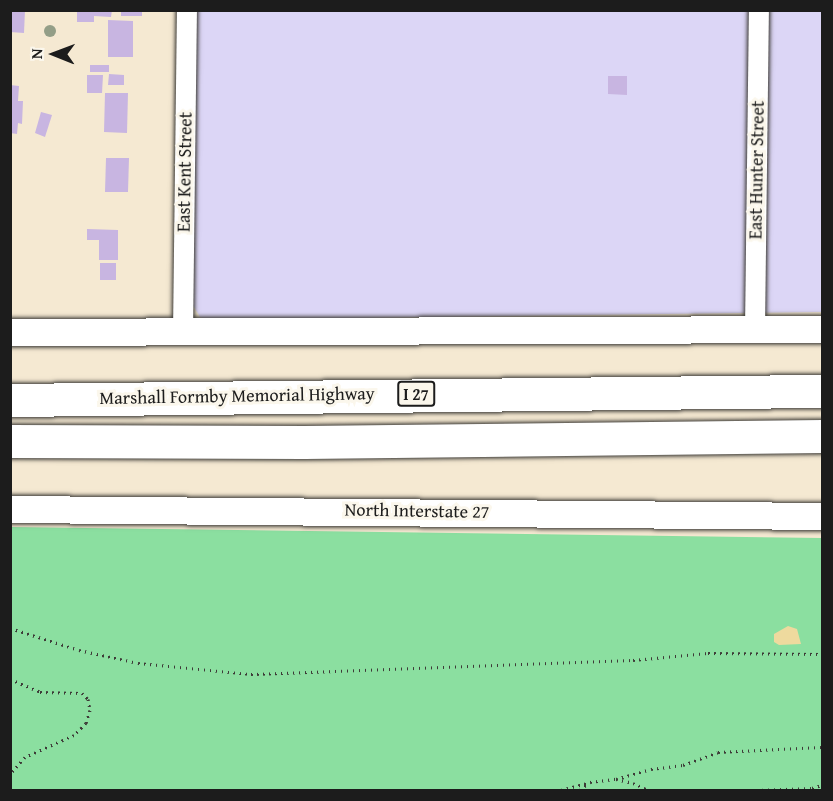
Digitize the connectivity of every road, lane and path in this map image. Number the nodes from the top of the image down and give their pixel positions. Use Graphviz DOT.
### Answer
graph roads {
  1 [pos="187,10"];
  2 [pos="759,10"];
  3 [pos="822,329"];
  4 [pos="755,330"];
  5 [pos="10,332"];
  6 [pos="183,333"];
  7 [pos="822,372"];
  8 [pos="822,391"];
  9 [pos="500,393"];
  10 [pos="10,400"];
  11 [pos="822,436"];
  12 [pos="673,438"];
  13 [pos="10,441"];
  14 [pos="822,458"];
  15 [pos="10,509"];
  16 [pos="822,516"];
  17 [pos="10,628"];
  18 [pos="822,654"];
  19 [pos="10,680"];
  20 [pos="822,747"];
  21 [pos="10,774"];
  22 [pos="616,779"];
  23 [pos="590,782"];
  24 [pos="822,784"];
  25 [pos="561,790"];
  26 [pos="580,790"];
  27 [pos="648,790"];
  28 [pos="719,790"];
  29 [pos="726,790"];
  30 [pos="756,790"];
  1 -- 6 [label="street, East Kent Street"];
  2 -- 4 [label="street, East Hunter Street"];
  3 -- 4 [label="main road"];
  4 -- 6 [label="main road"];
  5 -- 6 [label="main road"];
  7 -- 9 [label="highway"];
  8 -- 9 [label="highway, Marshall Formby Memorial Highway / I 27"];
  9 -- 10 [label="highway, Marshall Formby Memorial Highway / I 27"];
  11 -- 12 [label="highway"];
  12 -- 13 [label="highway"];
  12 -- 14 [label="highway"];
  15 -- 16 [label="main road, North Interstate 27"];
  17 -- 18 [label="path"];
  19 -- 21 [label="path"];
  20 -- 22 [label="path"];
  22 -- 23 [label="path"];
  22 -- 27 [label="path"];
  23 -- 25 [label="path"];
  23 -- 26 [label="path"];
  24 -- 30 [label="path"];
  28 -- 29 [label="path"];
}
